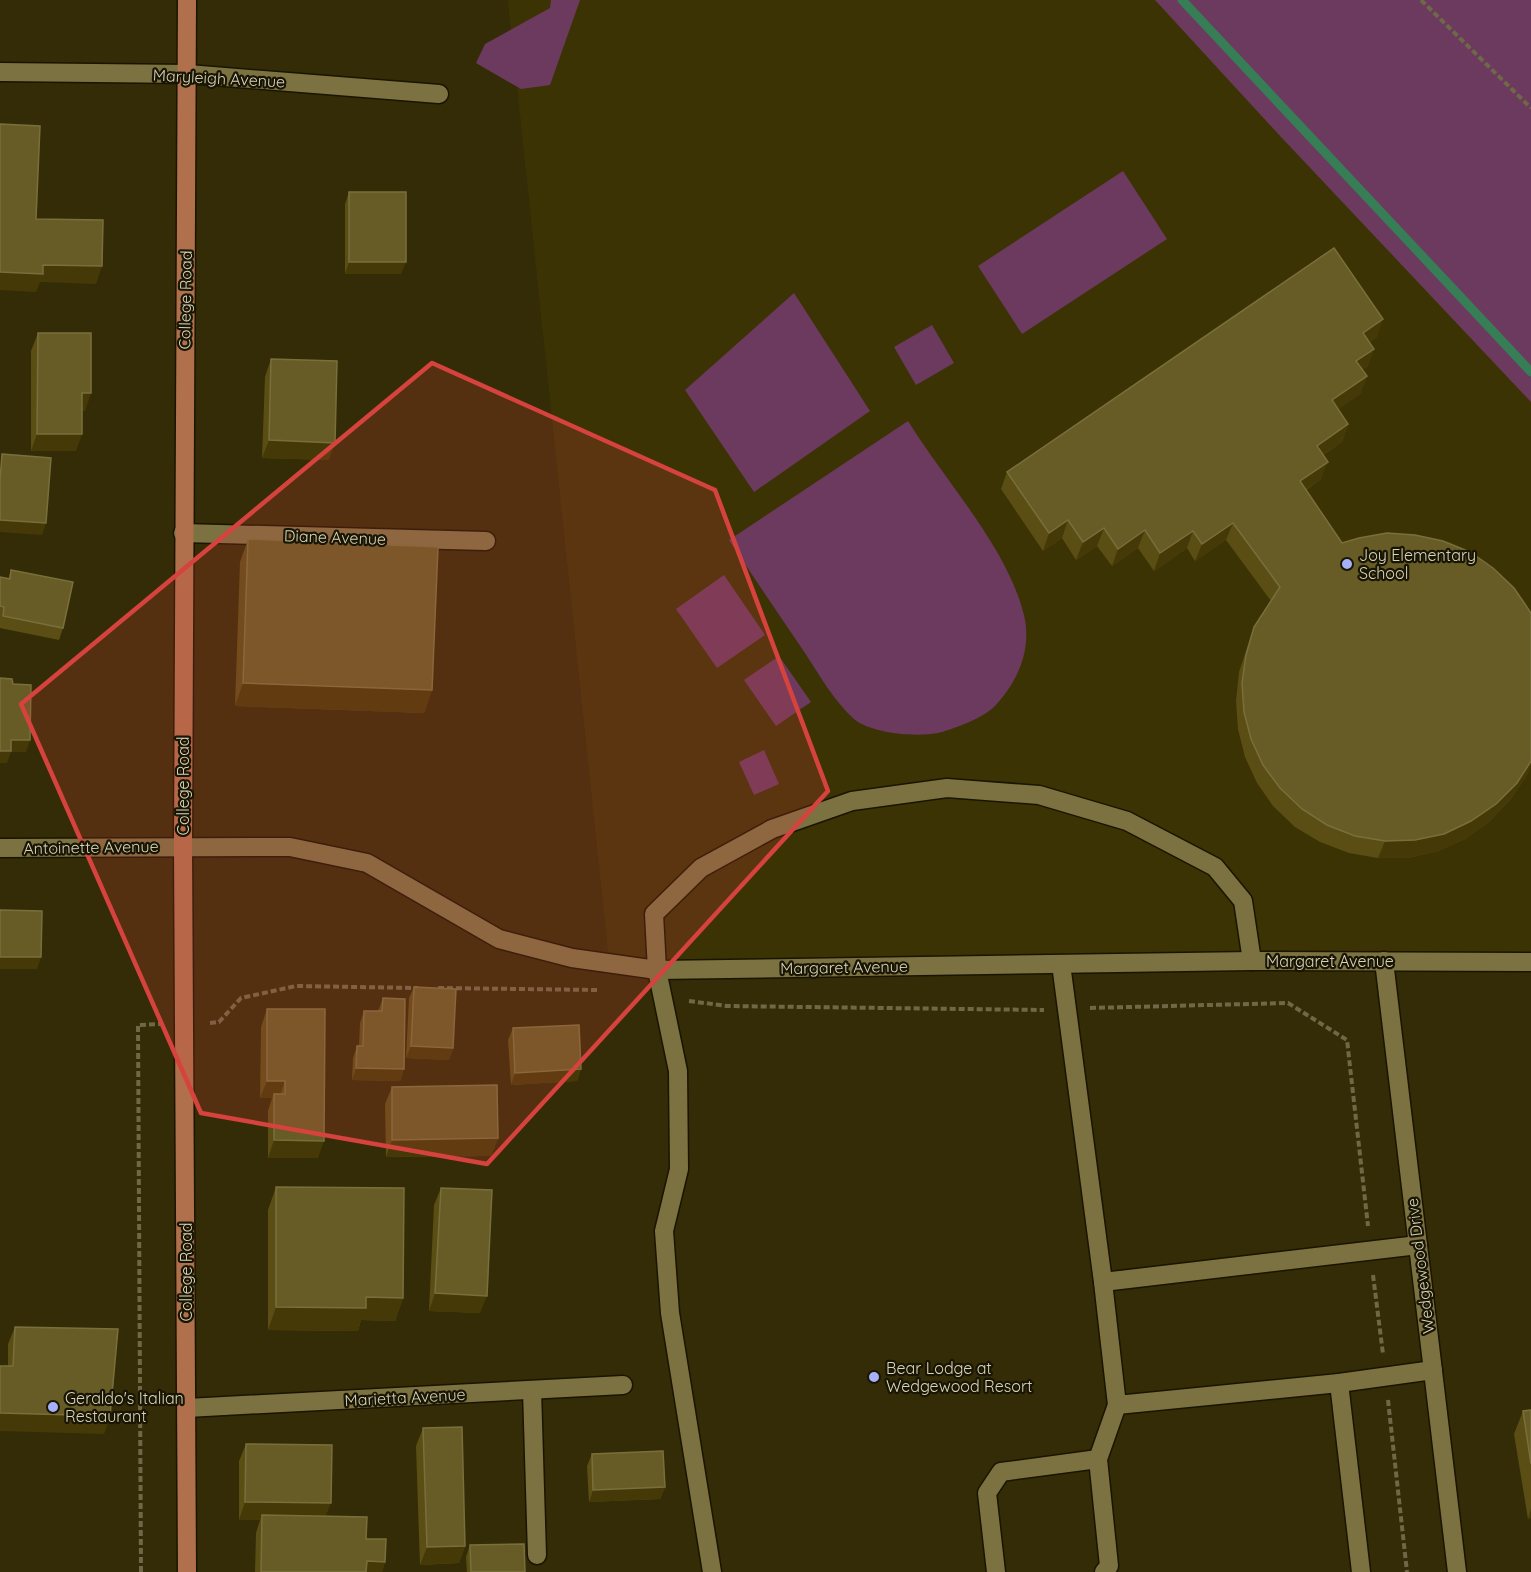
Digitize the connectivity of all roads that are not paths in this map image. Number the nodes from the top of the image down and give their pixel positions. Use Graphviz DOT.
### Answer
graph roads {
  1 [pos="187,0"];
  2 [pos="0,72"];
  3 [pos="188,74"];
  4 [pos="439,94"];
  5 [pos="183,533"];
  6 [pos="486,541"];
  7 [pos="183,846"];
  8 [pos="0,848"];
  9 [pos="1252,961"];
  10 [pos="1384,961"];
  11 [pos="1531,962"];
  12 [pos="1061,964"];
  13 [pos="657,970"];
  14 [pos="1418,1245"];
  15 [pos="1103,1282"];
  16 [pos="1433,1370"];
  17 [pos="1339,1383"];
  18 [pos="623,1385"];
  19 [pos="532,1390"];
  20 [pos="1117,1405"];
  21 [pos="187,1408"];
  22 [pos="1098,1459"];
  23 [pos="537,1555"];
  24 [pos="187,1572"];
  25 [pos="712,1572"];
  26 [pos="996,1572"];
  27 [pos="1104,1572"];
  28 [pos="1361,1572"];
  29 [pos="1456,1572"];
  1 -- 3 [label="main road, College Road"];
  2 -- 3 [label="street, Maryleigh Avenue"];
  3 -- 4 [label="street, Maryleigh Avenue"];
  3 -- 5 [label="main road, College Road"];
  5 -- 6 [label="street, Diane Avenue"];
  5 -- 7 [label="main road, College Road"];
  7 -- 8 [label="street, Antoinette Avenue"];
  7 -- 13 [label="street, Margaret Avenue"];
  7 -- 21 [label="main road, College Road"];
  9 -- 10 [label="street, Margaret Avenue"];
  9 -- 12 [label="street, Margaret Avenue"];
  9 -- 13 [label="street"];
  10 -- 11 [label="street, Margaret Avenue"];
  10 -- 14 [label="street, Wedgewood Drive"];
  12 -- 13 [label="street, Margaret Avenue"];
  12 -- 15 [label="street"];
  13 -- 25 [label="street"];
  14 -- 15 [label="street"];
  14 -- 16 [label="street, Wedgewood Drive"];
  15 -- 20 [label="street"];
  16 -- 17 [label="street"];
  16 -- 29 [label="street, Wedgewood Drive"];
  17 -- 20 [label="street"];
  17 -- 28 [label="street"];
  18 -- 19 [label="street, Marietta Avenue"];
  19 -- 21 [label="street, Marietta Avenue"];
  19 -- 23 [label="street"];
  20 -- 22 [label="street"];
  21 -- 24 [label="main road, College Road"];
  22 -- 26 [label="street"];
  22 -- 27 [label="street"];
}
